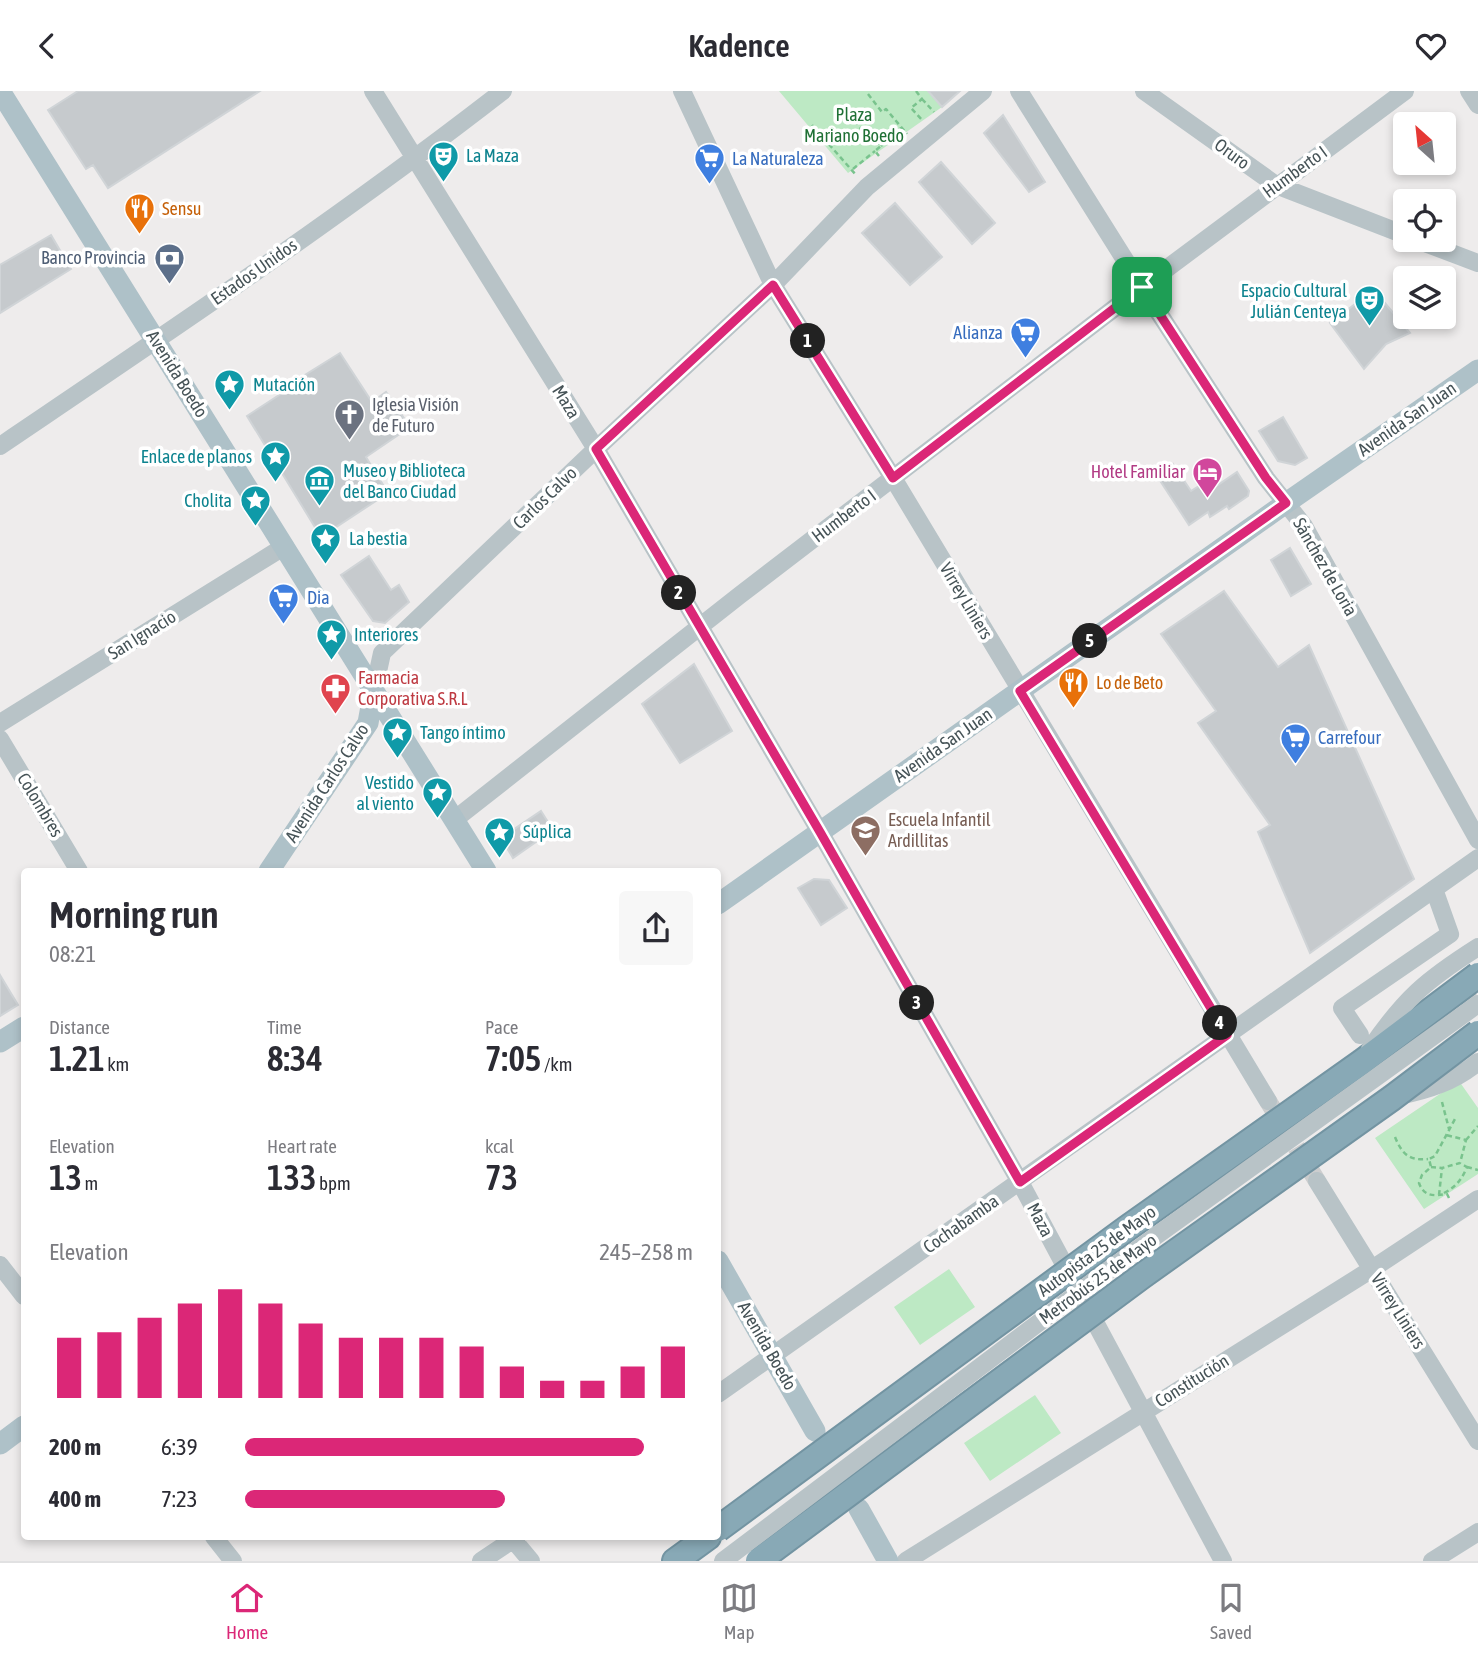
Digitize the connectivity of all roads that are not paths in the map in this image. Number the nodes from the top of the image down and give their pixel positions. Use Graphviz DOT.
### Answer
graph roads {
  1 [pos="0,91"];
  2 [pos="373,91"];
  3 [pos="503,91"];
  4 [pos="682,91"];
  5 [pos="983,91"];
  6 [pos="1019,91"];
  7 [pos="1144,91"];
  8 [pos="1405,91"];
  9 [pos="1469,91"];
  10 [pos="1478,106"];
  11 [pos="415,160"];
  12 [pos="1276,185"];
  13 [pos="1393,230"];
  14 [pos="1449,252"];
  15 [pos="1478,263"];
  16 [pos="773,285"];
  17 [pos="1142,287"];
  18 [pos="156,341"];
  19 [pos="1478,370"];
  20 [pos="0,446"];
  21 [pos="596,449"];
  22 [pos="893,478"];
  23 [pos="1286,503"];
  24 [pos="285,546"];
  25 [pos="699,629"];
  26 [pos="374,690"];
  27 [pos="1020,691"];
  28 [pos="0,723"];
  29 [pos="0,739"];
  30 [pos="454,820"];
  31 [pos="820,832"];
  32 [pos="1478,840"];
  33 [pos="1478,857"];
  34 [pos="77,868"];
  35 [pos="271,868"];
  36 [pos="484,868"];
  37 [pos="1434,889"];
  38 [pos="721,902"];
  39 [pos="1478,947"];
  40 [pos="1478,975"];
  41 [pos="1478,1004"];
  42 [pos="21,1029"];
  43 [pos="1478,1033"];
  44 [pos="1227,1035"];
  45 [pos="1360,1035"];
  46 [pos="0,1042"];
  47 [pos="1362,1062"];
  48 [pos="1478,1062"];
  49 [pos="1392,1098"];
  50 [pos="1268,1101"];
  51 [pos="1317,1181"];
  52 [pos="1020,1182"];
  53 [pos="1478,1199"];
  54 [pos="0,1265"];
  55 [pos="721,1266"];
  56 [pos="1372,1269"];
  57 [pos="21,1292"];
  58 [pos="773,1354"];
  59 [pos="721,1392"];
  60 [pos="1142,1412"];
  61 [pos="21,1428"];
  62 [pos="816,1431"];
  63 [pos="1478,1441"];
  64 [pos="0,1444"];
  65 [pos="859,1509"];
  66 [pos="721,1527"];
  67 [pos="1478,1532"];
  68 [pos="216,1540"];
  69 [pos="510,1540"];
  70 [pos="516,1540"];
  71 [pos="704,1540"];
  72 [pos="233,1561"];
  73 [pos="481,1561"];
  74 [pos="531,1561"];
  75 [pos="675,1561"];
  76 [pos="723,1561"];
  77 [pos="758,1561"];
  78 [pos="888,1561"];
  79 [pos="906,1561"];
  80 [pos="1223,1561"];
  81 [pos="1432,1561"];
  1 -- 18 [label="main road, Avenida Boedo"];
  2 -- 11 [label="street, Maza"];
  3 -- 11 [label="street, Estados Unidos"];
  4 -- 16 [label="street, Virrey Liniers"];
  5 -- 16 [label="street, Carlos Calvo"];
  6 -- 17 [label="street, Sánchez de Loria"];
  7 -- 12 [label="street, Oruro"];
  8 -- 12 [label="street, Humberto I"];
  9 -- 10 [label="street"];
  11 -- 18 [label="street, Estados Unidos"];
  11 -- 21 [label="street, Maza"];
  12 -- 13 [label="street, Oruro"];
  12 -- 17 [label="street, Humberto I"];
  14 -- 15 [label="street"];
  16 -- 21 [label="street, Carlos Calvo"];
  16 -- 22 [label="street, Virrey Liniers"];
  17 -- 22 [label="street, Humberto I"];
  17 -- 23 [label="street, Sánchez de Loria"];
  18 -- 20 [label="street, Estados Unidos"];
  18 -- 24 [label="main road, Avenida Boedo"];
  19 -- 23 [label="main road, Avenida San Juan"];
  21 -- 25 [label="street, Maza"];
  21 -- 26 [label="street, Carlos Calvo"];
  22 -- 25 [label="street, Humberto I"];
  22 -- 27 [label="street, Virrey Liniers"];
  23 -- 27 [label="main road, Avenida San Juan"];
  23 -- 32 [label="street, Sánchez de Loria"];
  24 -- 26 [label="main road, Avenida Boedo"];
  24 -- 28 [label="street, San Ignacio"];
  25 -- 30 [label="street, Humberto I"];
  25 -- 31 [label="street, Maza"];
  26 -- 30 [label="main road, Avenida Boedo"];
  26 -- 35 [label="main road, Avenida Carlos Calvo"];
  27 -- 31 [label="main road, Avenida San Juan"];
  27 -- 44 [label="street, Virrey Liniers"];
  29 -- 34 [label="street, Colombres"];
  30 -- 36 [label="main road, Avenida Boedo"];
  31 -- 38 [label="main road, Avenida San Juan"];
  31 -- 52 [label="street, Maza"];
  33 -- 37 [label="street, Cochabamba"];
  37 -- 44 [label="street, Cochabamba"];
  37 -- 45 [label="street"];
  39 -- 47 [label="street, bridge"];
  40 -- 47 [label="highway, Autopista 25 de Mayo, bridge"];
  41 -- 76 [label="street, Metrobús 25 de Mayo, bridge"];
  42 -- 46 [label="main road"];
  43 -- 49 [label="highway, bridge"];
  44 -- 50 [label="street, Virrey Liniers"];
  44 -- 52 [label="street, Cochabamba"];
  47 -- 66 [label="highway, Autopista 25 de Mayo, bridge"];
  48 -- 49 [label="street"];
  49 -- 77 [label="highway, bridge"];
  51 -- 56 [label="street, Virrey Liniers"];
  52 -- 58 [label="street, Cochabamba"];
  52 -- 60 [label="street, Maza"];
  53 -- 56 [label="street, Constitución"];
  54 -- 57 [label="street"];
  55 -- 58 [label="main road, Avenida Boedo"];
  56 -- 60 [label="street, Constitución"];
  56 -- 63 [label="street, Virrey Liniers"];
  58 -- 59 [label="street, Cochabamba"];
  58 -- 62 [label="main road, Avenida Boedo"];
  60 -- 79 [label="street, Constitución"];
  60 -- 80 [label="street, Maza"];
  61 -- 64 [label="main road"];
  65 -- 78 [label="main road"];
  67 -- 81 [label="street"];
  68 -- 72 [label="street"];
  69 -- 73 [label="street"];
  70 -- 74 [label="street"];
  71 -- 75 [label="highway"];
}
